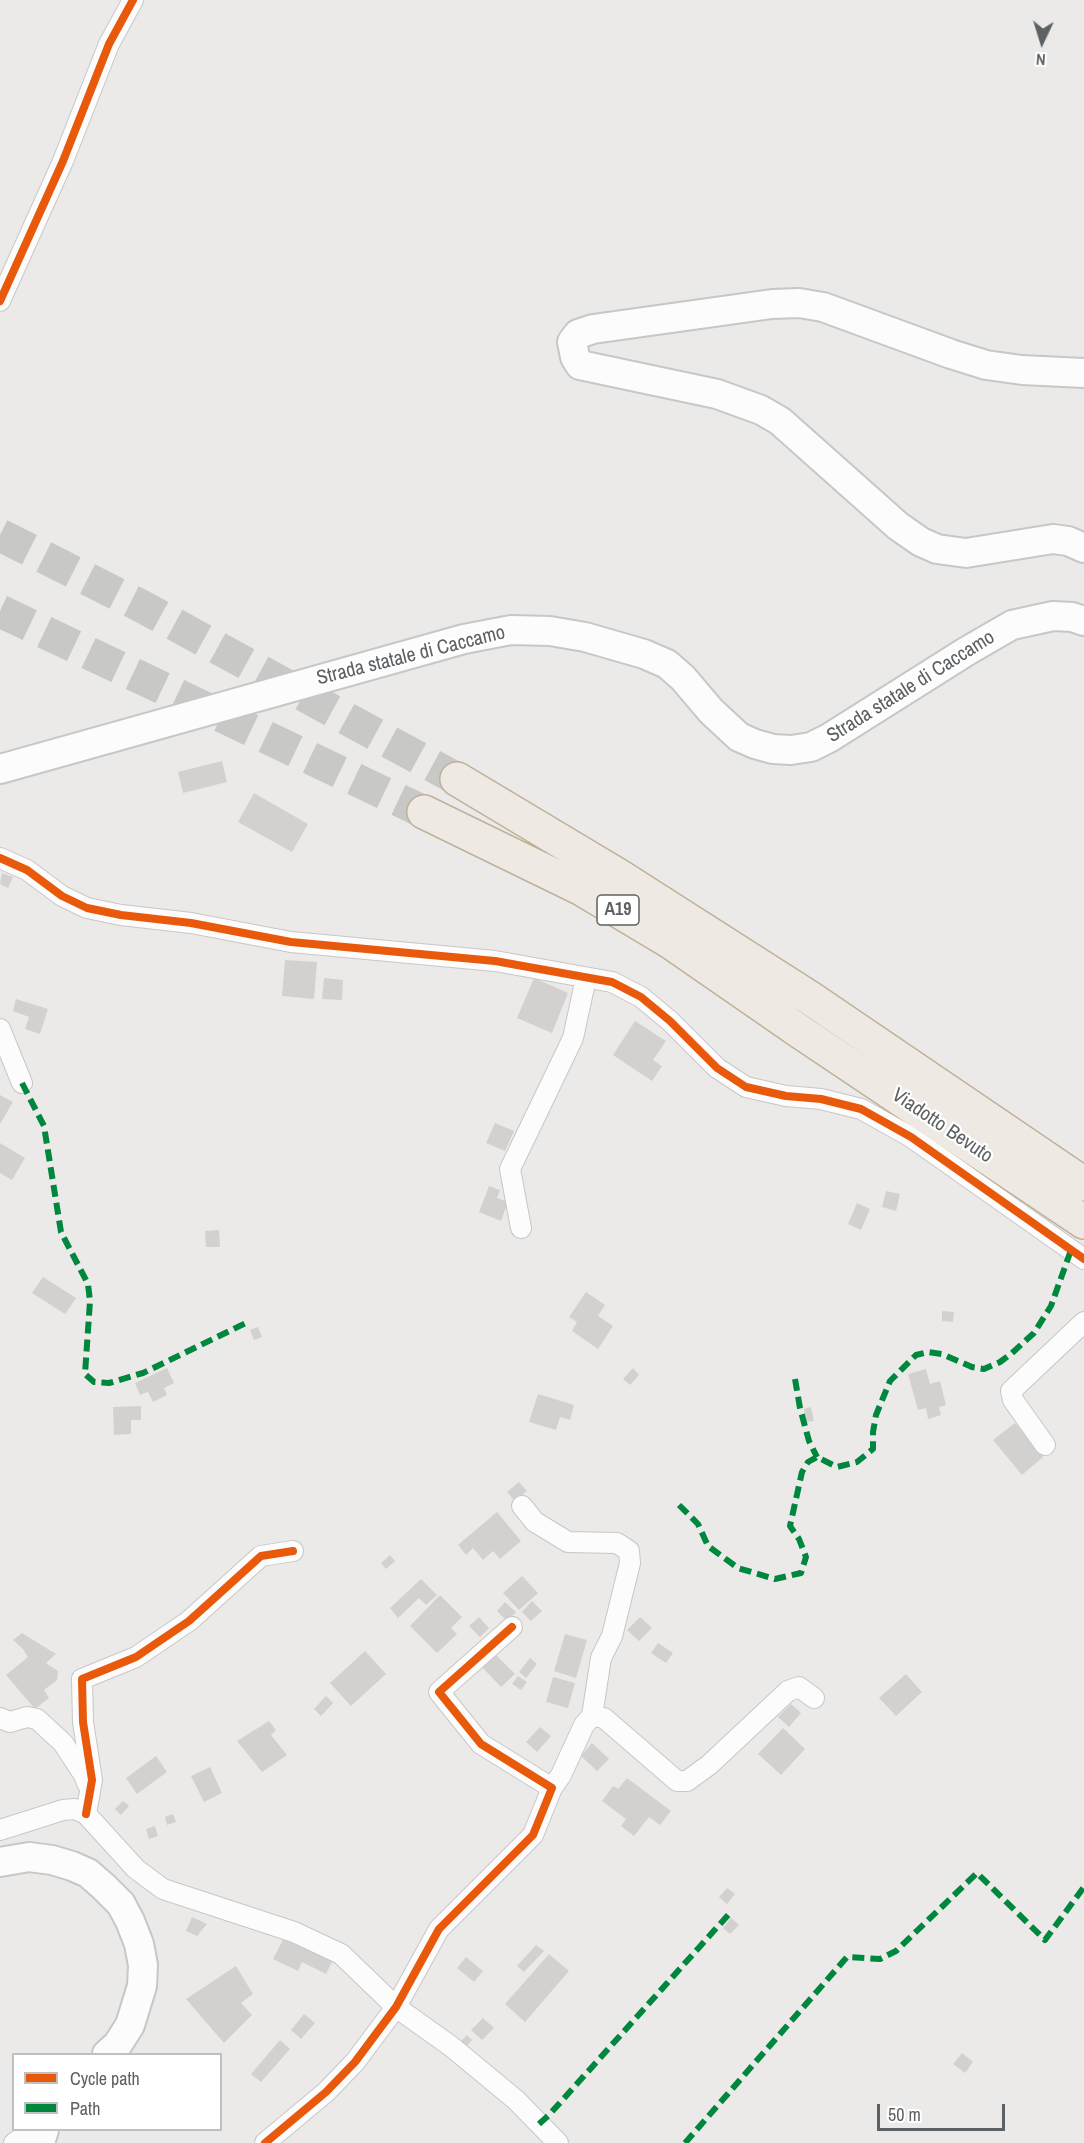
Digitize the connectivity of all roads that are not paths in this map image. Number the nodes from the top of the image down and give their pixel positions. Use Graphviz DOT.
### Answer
graph roads {
  1 [pos="133,0"];
  2 [pos="0,301"];
  3 [pos="1084,374"];
  4 [pos="1084,548"];
  5 [pos="1084,621"];
  6 [pos="0,769"];
  7 [pos="457,779"];
  8 [pos="424,812"];
  9 [pos="0,858"];
  10 [pos="586,978"];
  11 [pos="0,1029"];
  12 [pos="22,1083"];
  13 [pos="1084,1184"];
  14 [pos="1084,1222"];
  15 [pos="521,1228"];
  16 [pos="1084,1259"];
  17 [pos="1084,1322"];
  18 [pos="1045,1445"];
  19 [pos="522,1506"];
  20 [pos="292,1551"];
  21 [pos="512,1627"];
  22 [pos="814,1698"];
  23 [pos="592,1716"];
  24 [pos="0,1718"];
  25 [pos="552,1788"];
  26 [pos="89,1790"];
  27 [pos="86,1814"];
  28 [pos="0,1830"];
  29 [pos="0,1862"];
  30 [pos="396,2007"];
  31 [pos="109,2053"];
  32 [pos="31,2131"];
  33 [pos="14,2143"];
  34 [pos="265,2143"];
  35 [pos="558,2143"];
  1 -- 2 [label="street"];
  3 -- 4 [label="main road"];
  5 -- 6 [label="main road, Strada statale di Caccamo"];
  7 -- 13 [label="highway, Viadotto Bevuto / A19"];
  8 -- 14 [label="highway, Viadotto Bevuto / A19"];
  9 -- 10 [label="street"];
  10 -- 15 [label="street"];
  10 -- 16 [label="street"];
  11 -- 12 [label="street"];
  17 -- 18 [label="street"];
  19 -- 23 [label="street"];
  20 -- 26 [label="street"];
  21 -- 25 [label="street"];
  22 -- 23 [label="street"];
  23 -- 25 [label="street"];
  24 -- 26 [label="street"];
  25 -- 30 [label="street"];
  26 -- 27 [label="street"];
  27 -- 28 [label="street"];
  27 -- 30 [label="street"];
  29 -- 31 [label="main road"];
  30 -- 34 [label="street"];
  30 -- 35 [label="street"];
  32 -- 33 [label="street"];
}
